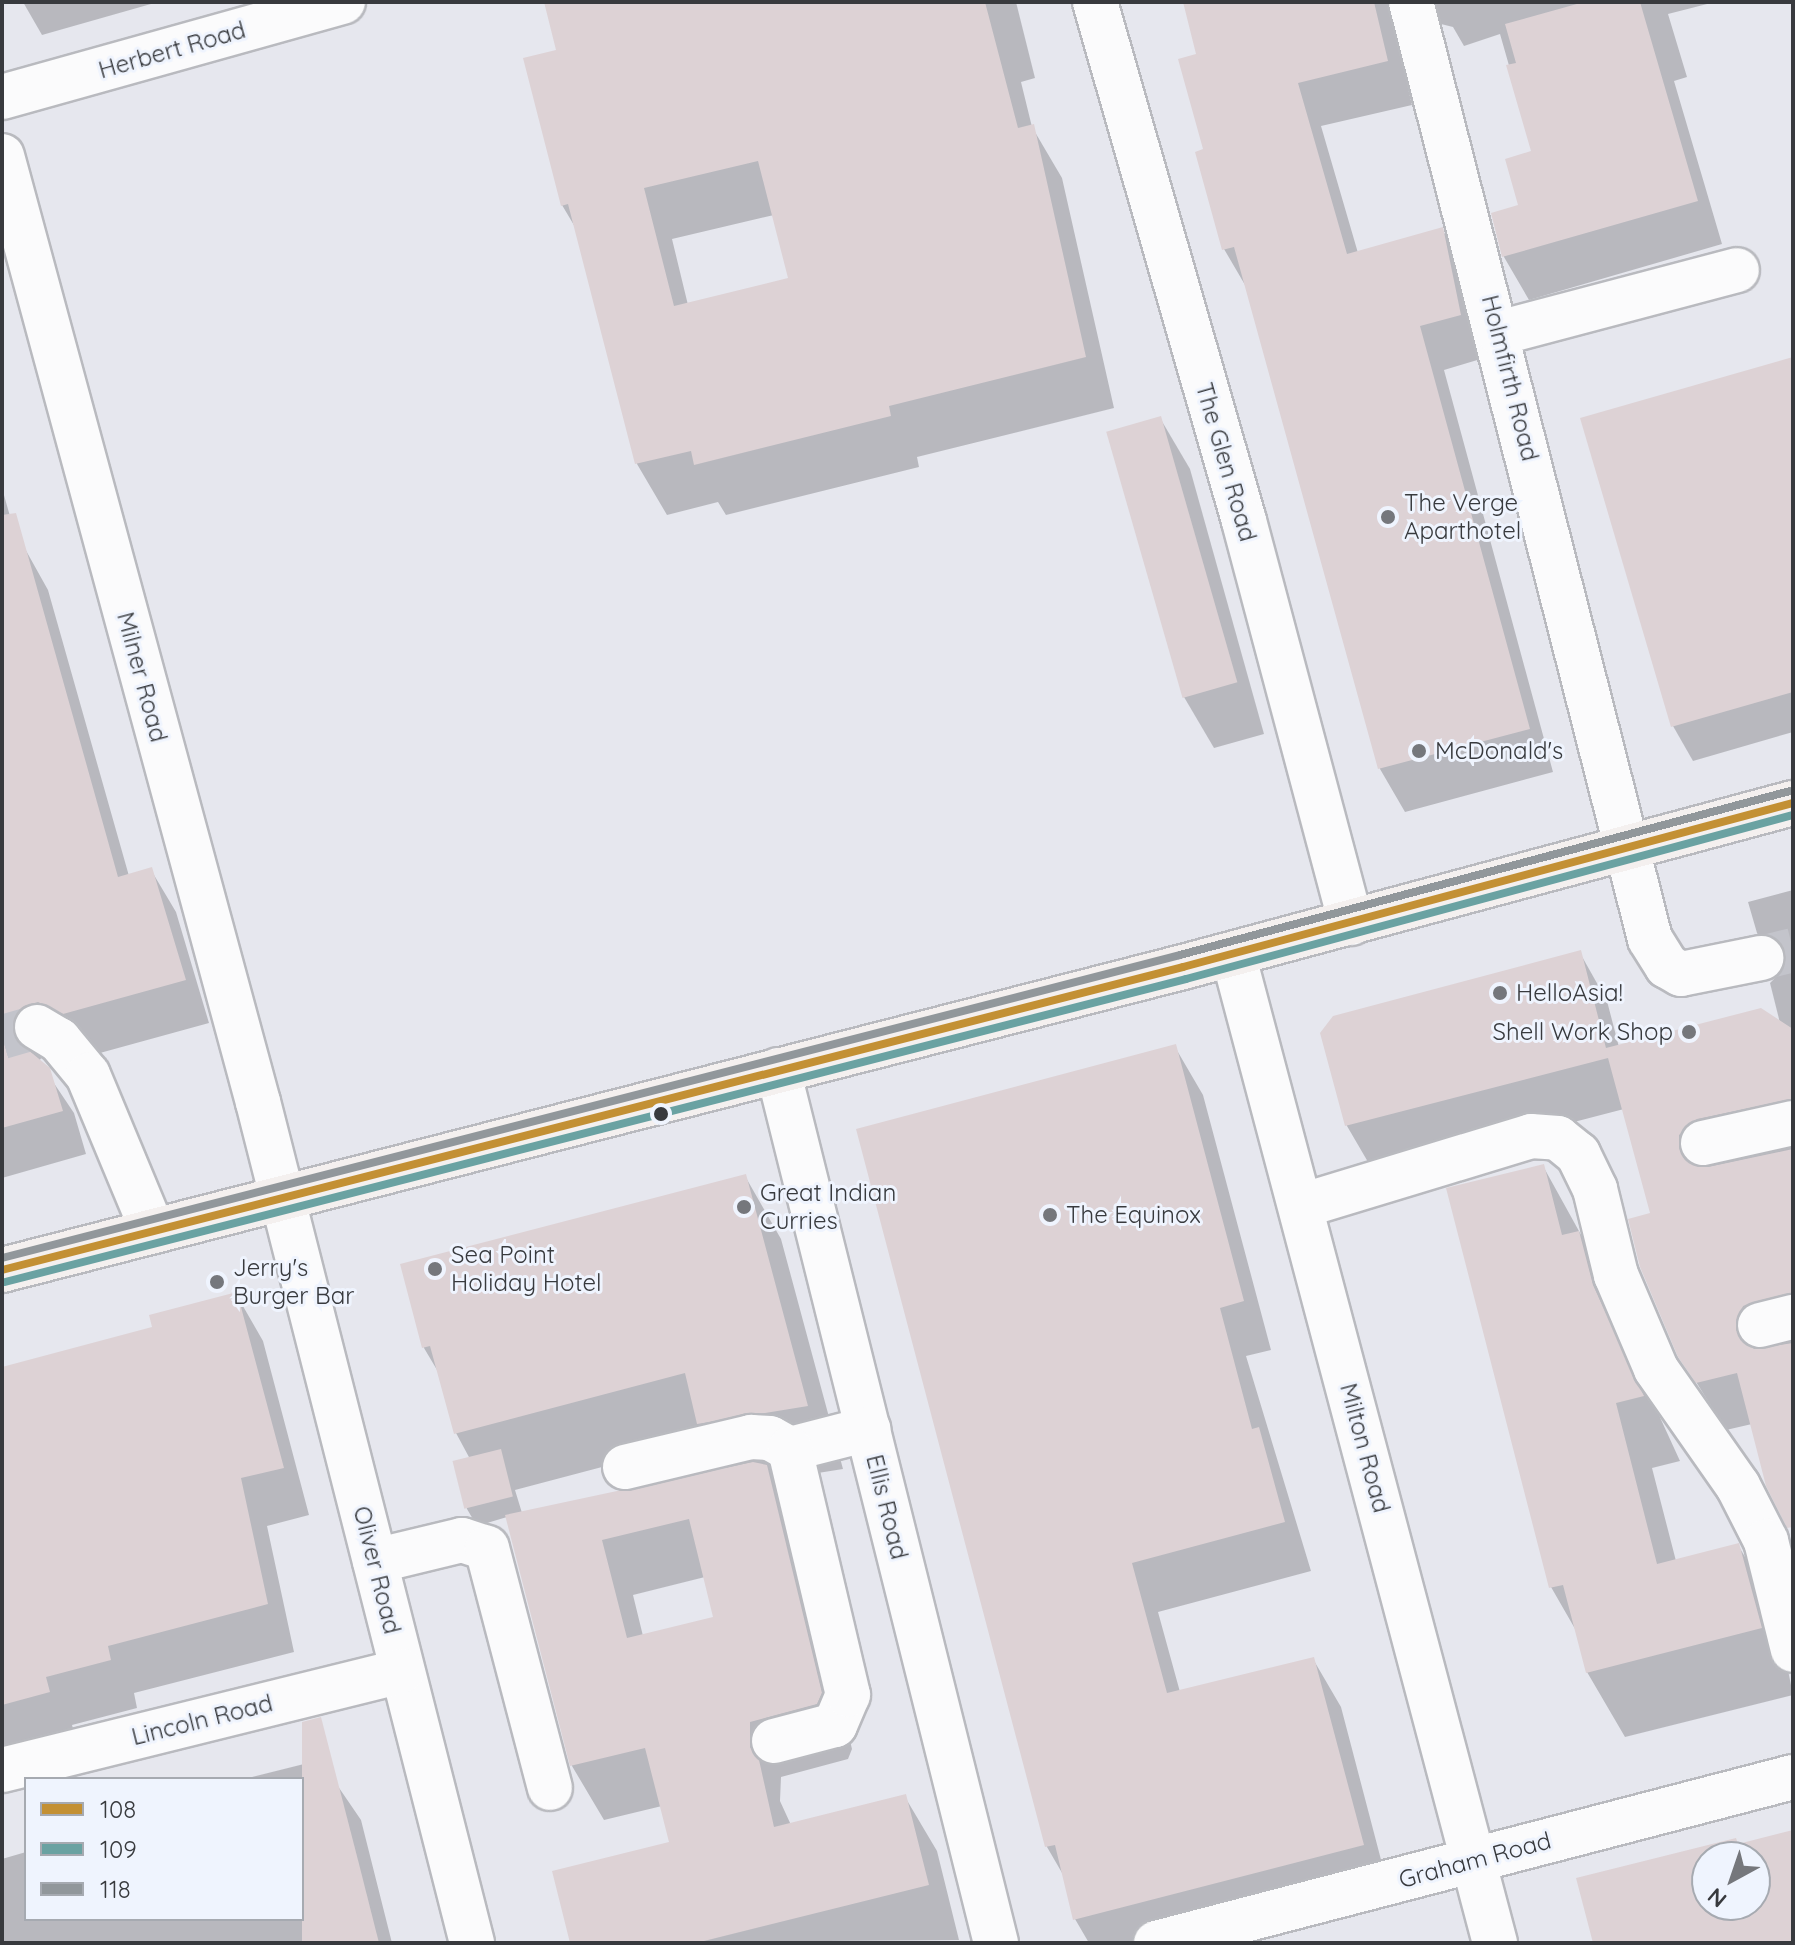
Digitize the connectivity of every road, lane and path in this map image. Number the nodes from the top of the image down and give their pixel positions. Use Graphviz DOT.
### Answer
graph roads {
  1 [pos="343,2"];
  2 [pos="1095,2"];
  3 [pos="1411,2"];
  4 [pos="2,97"];
  5 [pos="2,156"];
  6 [pos="1737,270"];
  7 [pos="1499,333"];
  8 [pos="1793,803"];
  9 [pos="1631,848"];
  10 [pos="1351,923"];
  11 [pos="1233,954"];
  12 [pos="1761,958"];
  13 [pos="37,1027"];
  14 [pos="778,1070"];
  15 [pos="1793,1123"];
  16 [pos="1703,1143"];
  17 [pos="283,1197"];
  18 [pos="1301,1206"];
  19 [pos="153,1231"];
  20 [pos="2,1270"];
  21 [pos="868,1429"];
  22 [pos="790,1449"];
  23 [pos="625,1467"];
  24 [pos="375,1561"];
  25 [pos="1793,1650"];
  26 [pos="402,1671"];
  27 [pos="774,1741"];
  28 [pos="2,1770"];
  29 [pos="1793,1777"];
  30 [pos="550,1788"];
  31 [pos="1474,1861"];
  32 [pos="472,1943"];
  33 [pos="996,1943"];
  34 [pos="1156,1943"];
  35 [pos="1495,1943"];
  1 -- 4 [label="street, Herbert Road"];
  2 -- 10 [label="street, The Glen Road"];
  3 -- 7 [label="street, Holmfirth Road"];
  5 -- 17 [label="street, Milner Road"];
  6 -- 7 [label="street"];
  7 -- 9 [label="street, Holmfirth Road"];
  8 -- 9 [label="main road"];
  9 -- 10 [label="main road"];
  9 -- 12 [label="street, Holmfirth Road"];
  10 -- 11 [label="main road"];
  11 -- 14 [label="main road"];
  11 -- 18 [label="street, Milton Road"];
  13 -- 19 [label="street"];
  14 -- 17 [label="main road"];
  14 -- 21 [label="street, Ellis Road"];
  15 -- 16 [label="street"];
  17 -- 19 [label="main road"];
  17 -- 24 [label="street, Oliver Road"];
  18 -- 25 [label="street"];
  18 -- 31 [label="street, Milton Road"];
  19 -- 20 [label="main road"];
  21 -- 22 [label="street"];
  21 -- 33 [label="street, Ellis Road"];
  22 -- 23 [label="street"];
  22 -- 27 [label="street"];
  24 -- 26 [label="street, Oliver Road"];
  24 -- 30 [label="street"];
  26 -- 28 [label="street, Lincoln Road"];
  26 -- 32 [label="street, Oliver Road"];
  29 -- 31 [label="street, Graham Road"];
  31 -- 34 [label="street, Graham Road"];
  31 -- 35 [label="street, Milton Road"];
}
